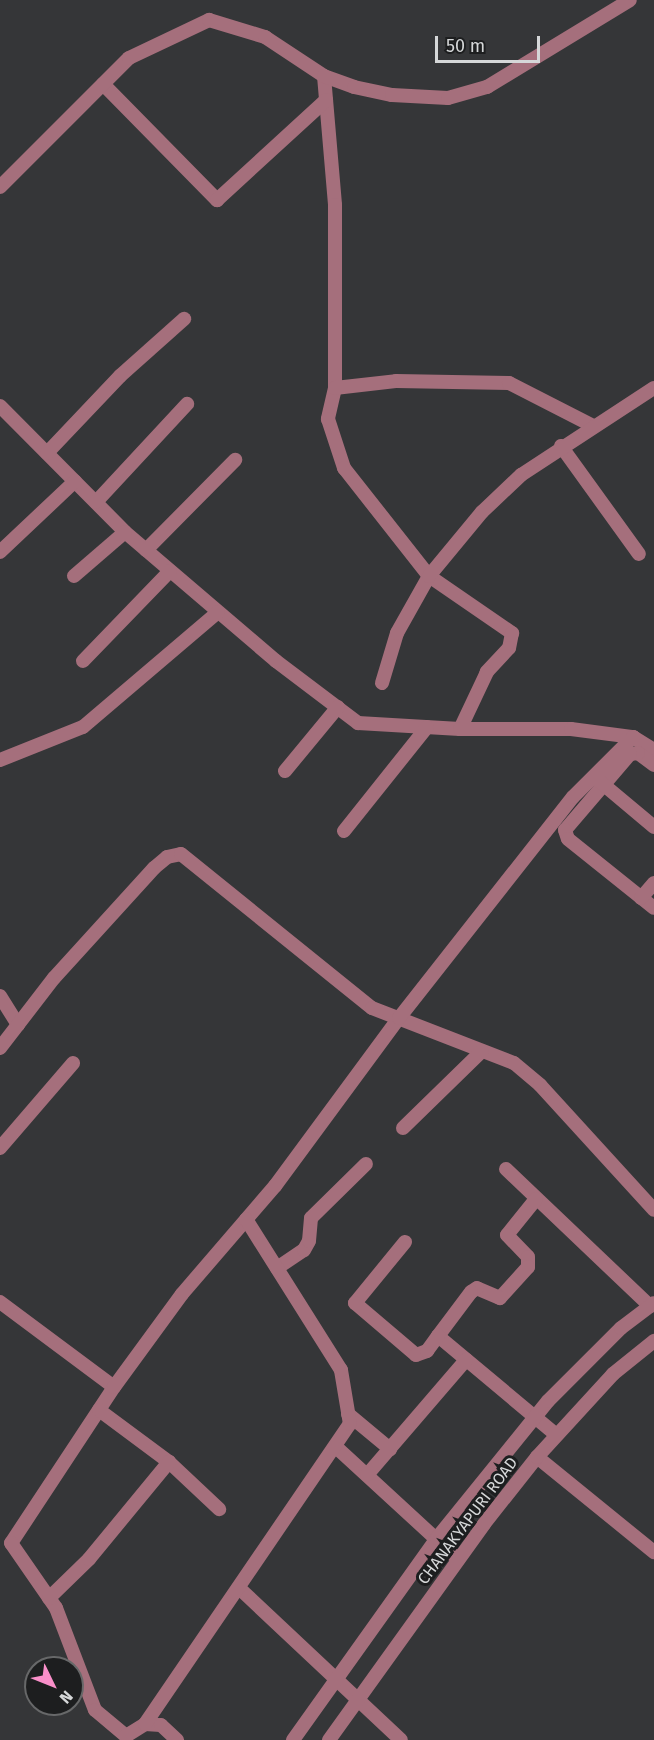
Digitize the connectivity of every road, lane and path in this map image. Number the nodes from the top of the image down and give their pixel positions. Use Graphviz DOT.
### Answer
graph roads {
  1 [pos="630,0"];
  2 [pos="324,76"];
  3 [pos="103,84"];
  4 [pos="326,100"];
  5 [pos="0,187"];
  6 [pos="184,319"];
  7 [pos="335,388"];
  8 [pos="654,388"];
  9 [pos="187,404"];
  10 [pos="0,406"];
  11 [pos="592,426"];
  12 [pos="561,446"];
  13 [pos="47,453"];
  14 [pos="235,460"];
  15 [pos="75,481"];
  16 [pos="96,502"];
  17 [pos="125,532"];
  18 [pos="146,550"];
  19 [pos="0,552"];
  20 [pos="639,554"];
  21 [pos="170,571"];
  22 [pos="75,576"];
  23 [pos="429,576"];
  24 [pos="218,612"];
  25 [pos="83,661"];
  26 [pos="382,682"];
  27 [pos="338,707"];
  28 [pos="427,727"];
  29 [pos="460,729"];
  30 [pos="633,737"];
  31 [pos="654,750"];
  32 [pos="0,760"];
  33 [pos="654,765"];
  34 [pos="285,771"];
  35 [pos="598,781"];
  36 [pos="654,826"];
  37 [pos="344,831"];
  38 [pos="654,883"];
  39 [pos="641,898"];
  40 [pos="654,908"];
  41 [pos="0,996"];
  42 [pos="399,1018"];
  43 [pos="18,1025"];
  44 [pos="0,1048"];
  45 [pos="482,1051"];
  46 [pos="73,1063"];
  47 [pos="403,1128"];
  48 [pos="0,1148"];
  49 [pos="366,1164"];
  50 [pos="506,1170"];
  51 [pos="536,1199"];
  52 [pos="654,1210"];
  53 [pos="246,1219"];
  54 [pos="405,1242"];
  55 [pos="277,1268"];
  56 [pos="0,1302"];
  57 [pos="652,1304"];
  58 [pos="438,1336"];
  59 [pos="654,1341"];
  60 [pos="466,1360"];
  61 [pos="114,1386"];
  62 [pos="99,1410"];
  63 [pos="348,1414"];
  64 [pos="535,1417"];
  65 [pos="555,1434"];
  66 [pos="336,1447"];
  67 [pos="390,1449"];
  68 [pos="537,1457"];
  69 [pos="169,1462"];
  70 [pos="367,1475"];
  71 [pos="219,1509"];
  72 [pos="437,1538"];
  73 [pos="5,1539"];
  74 [pos="654,1552"];
  75 [pos="458,1558"];
  76 [pos="239,1588"];
  77 [pos="49,1598"];
  78 [pos="335,1678"];
  79 [pos="357,1701"];
  80 [pos="145,1724"];
  81 [pos="125,1738"];
  82 [pos="177,1740"];
  83 [pos="293,1740"];
  84 [pos="329,1740"];
  85 [pos="401,1740"];
  1 -- 2 [label="street"];
  2 -- 3 [label="street"];
  2 -- 4 [label="street"];
  3 -- 4 [label="street"];
  3 -- 5 [label="street"];
  4 -- 7 [label="street"];
  6 -- 13 [label="street"];
  7 -- 11 [label="street"];
  7 -- 23 [label="street"];
  8 -- 11 [label="street"];
  9 -- 16 [label="street"];
  10 -- 13 [label="street"];
  11 -- 12 [label="street"];
  12 -- 20 [label="street"];
  12 -- 23 [label="street"];
  13 -- 15 [label="street"];
  14 -- 18 [label="street"];
  15 -- 16 [label="street"];
  15 -- 19 [label="street"];
  16 -- 17 [label="street"];
  17 -- 18 [label="street"];
  17 -- 22 [label="street"];
  18 -- 21 [label="street"];
  21 -- 24 [label="street"];
  21 -- 25 [label="street"];
  23 -- 26 [label="street"];
  23 -- 29 [label="street"];
  24 -- 27 [label="street"];
  24 -- 32 [label="street"];
  27 -- 28 [label="street"];
  27 -- 34 [label="street"];
  28 -- 29 [label="street"];
  28 -- 37 [label="street"];
  29 -- 30 [label="street"];
  30 -- 31 [label="street"];
  30 -- 35 [label="street"];
  33 -- 35 [label="street"];
  35 -- 36 [label="street"];
  35 -- 39 [label="street"];
  35 -- 42 [label="street"];
  38 -- 39 [label="street"];
  39 -- 40 [label="street"];
  41 -- 43 [label="street"];
  42 -- 43 [label="street"];
  42 -- 45 [label="street"];
  42 -- 53 [label="street"];
  43 -- 44 [label="street"];
  45 -- 47 [label="street"];
  45 -- 52 [label="street"];
  46 -- 48 [label="street"];
  49 -- 55 [label="street"];
  50 -- 51 [label="street"];
  51 -- 57 [label="street"];
  51 -- 58 [label="street"];
  53 -- 55 [label="street"];
  53 -- 61 [label="street"];
  54 -- 58 [label="street"];
  55 -- 63 [label="street"];
  56 -- 61 [label="street"];
  57 -- 64 [label="street"];
  58 -- 60 [label="street"];
  59 -- 65 [label="street, CHANAKYAPURI ROAD"];
  60 -- 64 [label="street"];
  60 -- 67 [label="street"];
  61 -- 62 [label="street"];
  62 -- 69 [label="street"];
  62 -- 73 [label="street"];
  63 -- 66 [label="street"];
  63 -- 67 [label="street"];
  64 -- 65 [label="street"];
  64 -- 72 [label="street"];
  65 -- 68 [label="street, CHANAKYAPURI ROAD"];
  66 -- 70 [label="street"];
  66 -- 76 [label="street"];
  67 -- 70 [label="street"];
  68 -- 74 [label="street"];
  68 -- 75 [label="street, CHANAKYAPURI ROAD"];
  69 -- 71 [label="street"];
  69 -- 77 [label="street"];
  70 -- 72 [label="street"];
  72 -- 75 [label="street"];
  72 -- 78 [label="street"];
  73 -- 77 [label="street"];
  75 -- 79 [label="street, CHANAKYAPURI ROAD"];
  76 -- 78 [label="street"];
  76 -- 80 [label="street"];
  77 -- 81 [label="street"];
  78 -- 79 [label="street"];
  78 -- 83 [label="street"];
  79 -- 84 [label="street, CHANAKYAPURI ROAD"];
  79 -- 85 [label="street"];
  80 -- 81 [label="street"];
  80 -- 82 [label="street"];
}
